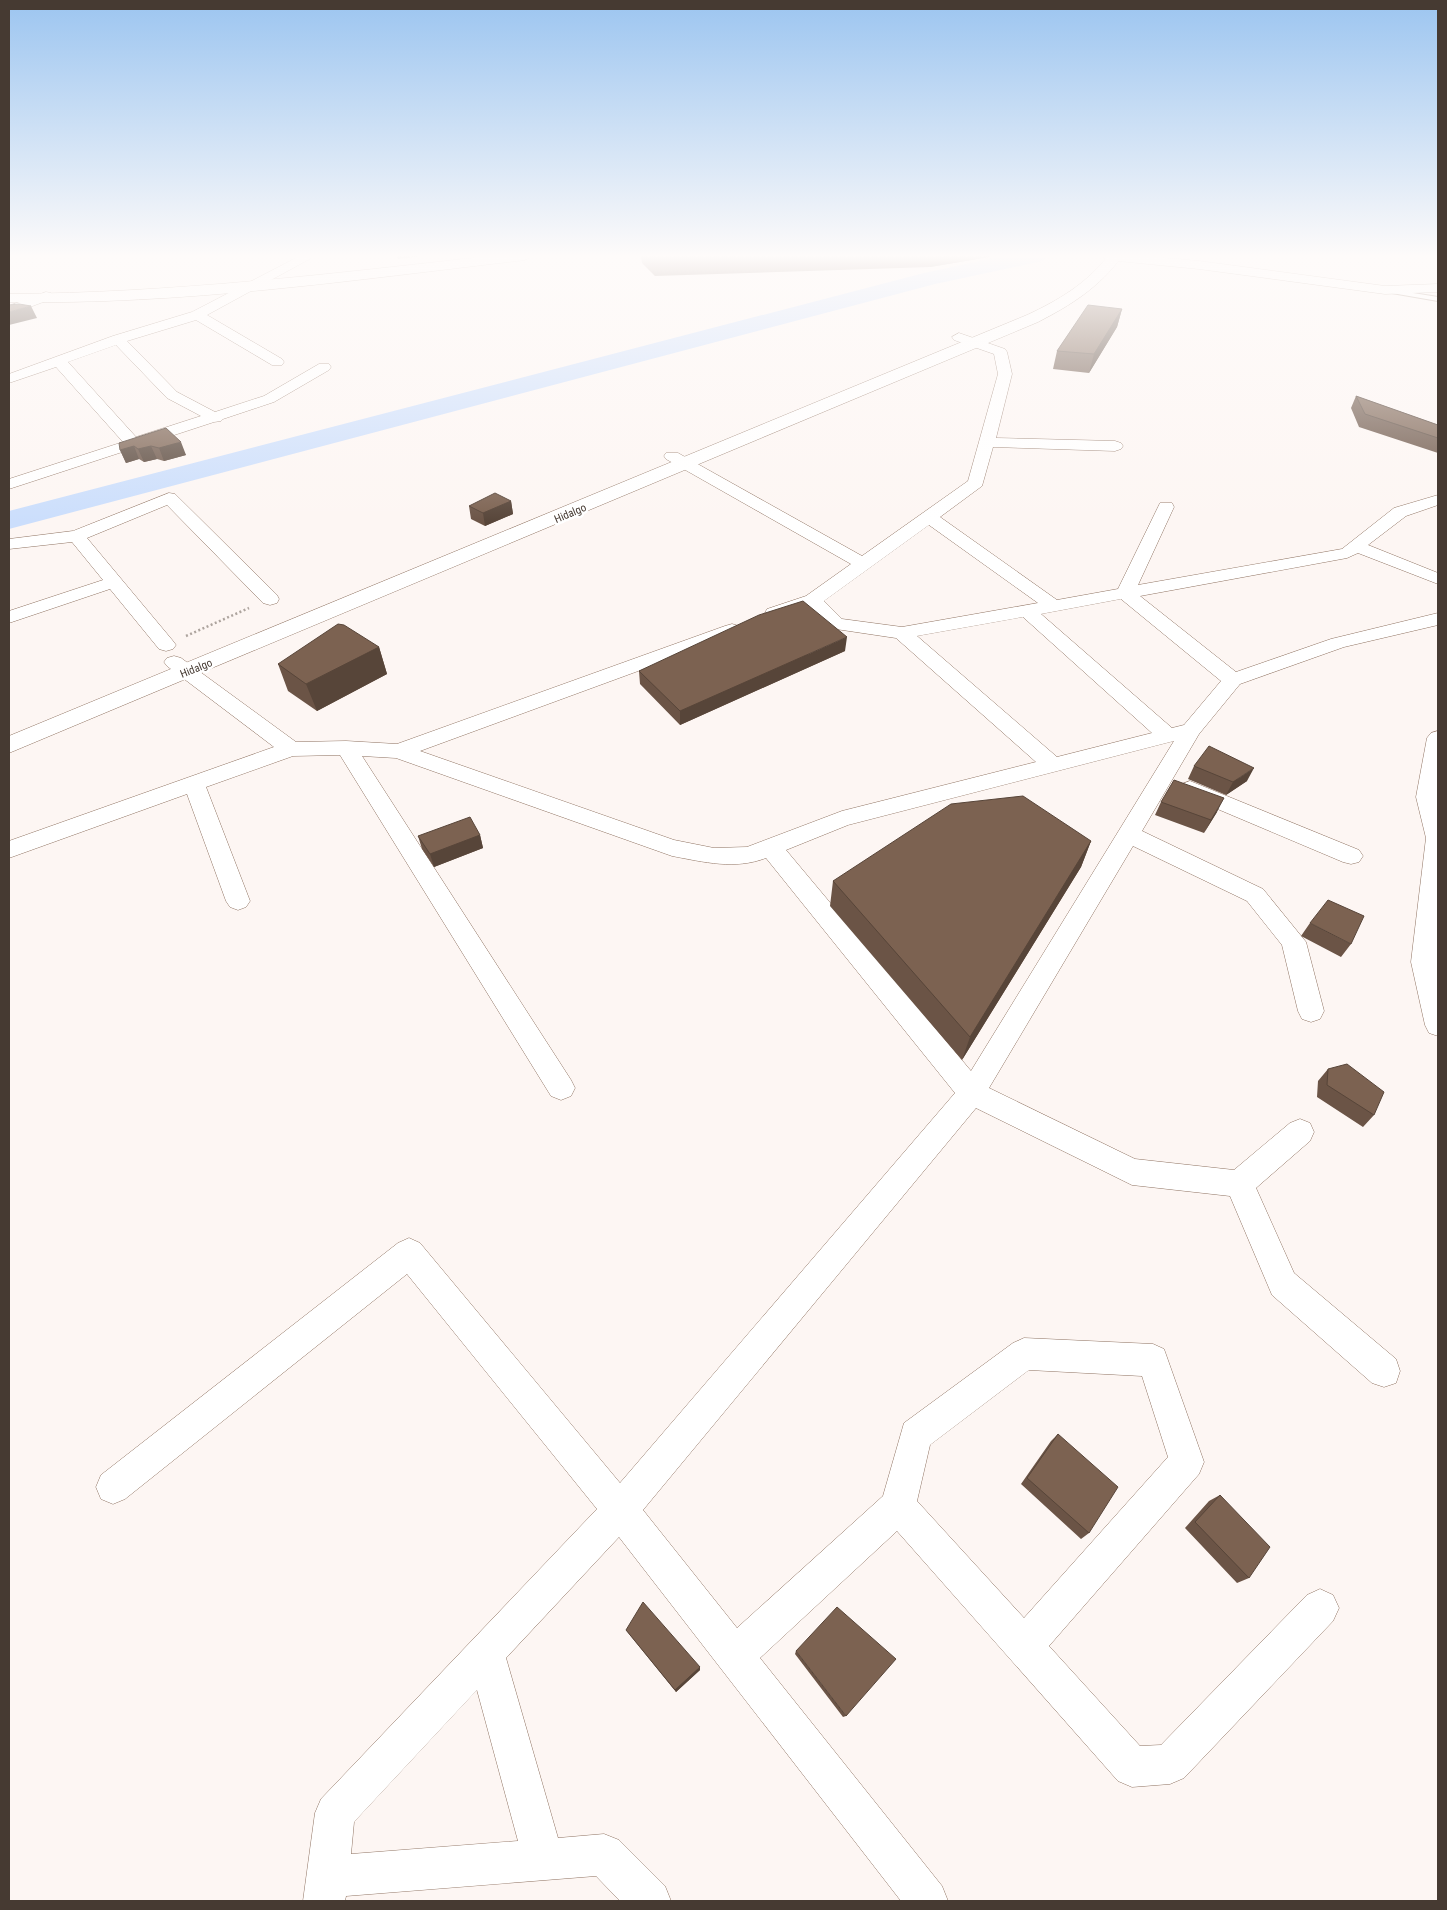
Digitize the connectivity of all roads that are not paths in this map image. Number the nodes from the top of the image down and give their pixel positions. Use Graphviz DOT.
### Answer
graph roads {
  1 [pos="100,345"];
  2 [pos="124,345"];
  3 [pos="248,345"];
  4 [pos="955,345"];
  5 [pos="981,345"];
  6 [pos="58,360"];
  7 [pos="277,362"];
  8 [pos="324,367"];
  9 [pos="9,379"];
  10 [pos="216,418"];
  11 [pos="987,442"];
  12 [pos="133,443"];
  13 [pos="1114,446"];
  14 [pos="679,460"];
  15 [pos="9,484"];
  16 [pos="1438,500"];
  17 [pos="1166,507"];
  18 [pos="929,517"];
  19 [pos="76,536"];
  20 [pos="9,544"];
  21 [pos="1356,546"];
  22 [pos="863,564"];
  23 [pos="1438,579"];
  24 [pos="114,582"];
  25 [pos="1125,593"];
  26 [pos="270,599"];
  27 [pos="813,600"];
  28 [pos="1054,606"];
  29 [pos="1027,611"];
  30 [pos="9,617"];
  31 [pos="1438,619"];
  32 [pos="902,633"];
  33 [pos="175,659"];
  34 [pos="1233,680"];
  35 [pos="9,727"];
  36 [pos="1179,733"];
  37 [pos="1438,738"];
  38 [pos="9,744"];
  39 [pos="346,748"];
  40 [pos="291,749"];
  41 [pos="398,751"];
  42 [pos="1053,765"];
  43 [pos="1163,777"];
  44 [pos="194,784"];
  45 [pos="1128,834"];
  46 [pos="771,848"];
  47 [pos="9,850"];
  48 [pos="1351,856"];
  49 [pos="238,900"];
  50 [pos="1311,1011"];
  51 [pos="1438,1025"];
  52 [pos="561,1088"];
  53 [pos="972,1092"];
  54 [pos="1300,1132"];
  55 [pos="1239,1184"];
  56 [pos="1384,1371"];
  57 [pos="113,1487"];
  58 [pos="898,1506"];
  59 [pos="620,1510"];
  60 [pos="1320,1608"];
  61 [pos="1024,1646"];
  62 [pos="486,1653"];
  63 [pos="734,1656"];
  64 [pos="544,1860"];
  65 [pos="326,1889"];
  66 [pos="650,1901"];
  67 [pos="927,1901"];
  1 -- 6 [label="street"];
  2 -- 10 [label="street"];
  3 -- 7 [label="street"];
  4 -- 14 [label="main road, Hidalgo"];
  5 -- 11 [label="street"];
  6 -- 9 [label="street"];
  6 -- 12 [label="street"];
  8 -- 10 [label="street"];
  10 -- 12 [label="street"];
  11 -- 13 [label="street"];
  11 -- 18 [label="street"];
  12 -- 15 [label="street"];
  14 -- 22 [label="street"];
  14 -- 33 [label="main road, Hidalgo"];
  16 -- 21 [label="street"];
  17 -- 25 [label="street"];
  18 -- 22 [label="street"];
  18 -- 28 [label="street"];
  19 -- 20 [label="street"];
  19 -- 24 [label="street"];
  19 -- 26 [label="street"];
  21 -- 23 [label="street"];
  21 -- 25 [label="street"];
  22 -- 27 [label="street"];
  24 -- 30 [label="street"];
  24 -- 33 [label="street"];
  25 -- 28 [label="street"];
  25 -- 34 [label="street"];
  27 -- 32 [label="street"];
  27 -- 41 [label="street"];
  28 -- 29 [label="street"];
  29 -- 32 [label="street"];
  29 -- 36 [label="street"];
  31 -- 34 [label="street"];
  32 -- 42 [label="street"];
  33 -- 35 [label="main road, Hidalgo"];
  33 -- 38 [label="main road, Hidalgo"];
  33 -- 40 [label="street"];
  34 -- 36 [label="street"];
  36 -- 42 [label="street"];
  36 -- 43 [label="street"];
  37 -- 51 [label="street"];
  39 -- 40 [label="street"];
  39 -- 41 [label="street"];
  39 -- 52 [label="street"];
  40 -- 44 [label="street"];
  41 -- 46 [label="street"];
  42 -- 46 [label="street"];
  43 -- 45 [label="street"];
  43 -- 48 [label="street"];
  44 -- 47 [label="street"];
  44 -- 49 [label="street"];
  45 -- 50 [label="street"];
  45 -- 53 [label="street"];
  46 -- 53 [label="street"];
  53 -- 55 [label="street"];
  53 -- 59 [label="street"];
  54 -- 55 [label="street"];
  55 -- 56 [label="street"];
  57 -- 59 [label="street"];
  58 -- 61 [label="street"];
  58 -- 61 [label="street"];
  58 -- 63 [label="street"];
  59 -- 62 [label="street"];
  59 -- 63 [label="street"];
  60 -- 61 [label="street"];
  62 -- 64 [label="street"];
  62 -- 65 [label="street"];
  63 -- 67 [label="street"];
  64 -- 65 [label="street"];
  64 -- 66 [label="street"];
}
